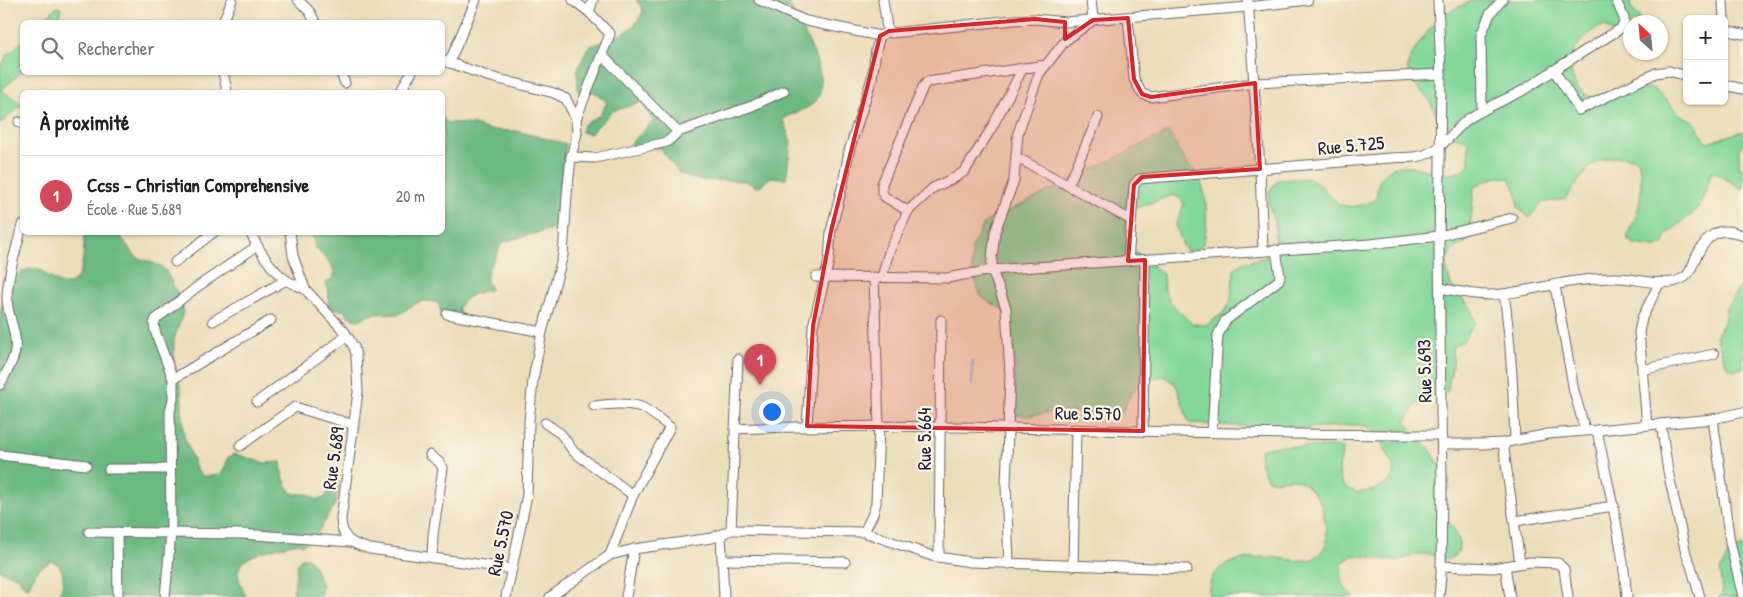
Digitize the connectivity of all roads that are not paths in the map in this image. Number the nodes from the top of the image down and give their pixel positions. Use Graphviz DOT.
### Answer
graph roads {
  1 [pos="232,0"];
  2 [pos="298,0"];
  3 [pos="476,0"];
  4 [pos="573,0"];
  5 [pos="593,0"];
  6 [pos="759,0"];
  7 [pos="883,0"];
  8 [pos="1091,0"];
  9 [pos="1308,0"];
  10 [pos="1438,0"];
  11 [pos="1502,0"];
  12 [pos="1616,0"];
  13 [pos="1723,0"];
  14 [pos="1248,4"];
  15 [pos="589,12"];
  16 [pos="1724,15"];
  17 [pos="1128,18"];
  18 [pos="223,20"];
  19 [pos="314,20"];
  20 [pos="1093,20"];
  21 [pos="1065,22"];
  22 [pos="889,31"];
  23 [pos="1728,31"];
  24 [pos="1743,34"];
  25 [pos="880,36"];
  26 [pos="1064,41"];
  27 [pos="602,55"];
  28 [pos="446,62"];
  29 [pos="1046,65"];
  30 [pos="1023,68"];
  31 [pos="1554,70"];
  32 [pos="1441,74"];
  33 [pos="224,75"];
  34 [pos="341,75"];
  35 [pos="410,75"];
  36 [pos="1683,75"];
  37 [pos="345,83"];
  38 [pos="1255,83"];
  39 [pos="1728,86"];
  40 [pos="1743,89"];
  41 [pos="227,90"];
  42 [pos="401,90"];
  43 [pos="784,91"];
  44 [pos="1482,112"];
  45 [pos="1098,117"];
  46 [pos="576,119"];
  47 [pos="678,132"];
  48 [pos="1441,145"];
  49 [pos="572,156"];
  50 [pos="1016,157"];
  51 [pos="1260,169"];
  52 [pos="1068,186"];
  53 [pos="908,211"];
  54 [pos="1512,218"];
  55 [pos="1131,220"];
  56 [pos="20,233"];
  57 [pos="210,235"];
  58 [pos="252,235"];
  59 [pos="290,235"];
  60 [pos="1439,236"];
  61 [pos="1743,236"];
  62 [pos="258,246"];
  63 [pos="1276,250"];
  64 [pos="1263,251"];
  65 [pos="1145,260"];
  66 [pos="1128,261"];
  67 [pos="175,262"];
  68 [pos="992,270"];
  69 [pos="820,277"];
  70 [pos="878,277"];
  71 [pos="286,280"];
  72 [pos="1660,282"];
  73 [pos="1555,286"];
  74 [pos="1440,288"];
  75 [pos="305,289"];
  76 [pos="1504,294"];
  77 [pos="4,296"];
  78 [pos="447,314"];
  79 [pos="271,320"];
  80 [pos="941,320"];
  81 [pos="213,321"];
  82 [pos="542,332"];
  83 [pos="348,336"];
  84 [pos="1714,354"];
  85 [pos="738,359"];
  86 [pos="1642,370"];
  87 [pos="173,380"];
  88 [pos="0,385"];
  89 [pos="257,402"];
  90 [pos="594,406"];
  91 [pos="1743,412"];
  92 [pos="1713,419"];
  93 [pos="544,423"];
  94 [pos="1661,424"];
  95 [pos="354,425"];
  96 [pos="1647,425"];
  97 [pos="807,426"];
  98 [pos="880,427"];
  99 [pos="941,427"];
  100 [pos="1008,427"];
  101 [pos="735,429"];
  102 [pos="1076,429"];
  103 [pos="1585,430"];
  104 [pos="1597,430"];
  105 [pos="1143,431"];
  106 [pos="1212,432"];
  107 [pos="1441,439"];
  108 [pos="1515,440"];
  109 [pos="1503,443"];
  110 [pos="240,446"];
  111 [pos="0,455"];
  112 [pos="430,455"];
  113 [pos="86,465"];
  114 [pos="109,468"];
  115 [pos="170,469"];
  116 [pos="633,495"];
  117 [pos="1614,506"];
  118 [pos="1515,521"];
  119 [pos="731,530"];
  120 [pos="89,532"];
  121 [pos="117,532"];
  122 [pos="864,532"];
  123 [pos="171,533"];
  124 [pos="722,535"];
  125 [pos="350,542"];
  126 [pos="634,549"];
  127 [pos="610,555"];
  128 [pos="432,557"];
  129 [pos="940,557"];
  130 [pos="723,560"];
  131 [pos="845,562"];
  132 [pos="1520,563"];
  133 [pos="1009,564"];
  134 [pos="1073,566"];
  135 [pos="1441,566"];
  136 [pos="1505,566"];
  137 [pos="512,569"];
  138 [pos="1187,569"];
  139 [pos="118,597"];
  140 [pos="165,597"];
  141 [pos="506,597"];
  142 [pos="550,597"];
  143 [pos="626,597"];
  144 [pos="724,597"];
  145 [pos="1438,597"];
  146 [pos="1510,597"];
  147 [pos="1568,597"];
  148 [pos="1627,597"];
  149 [pos="1700,597"];
  150 [pos="1743,597"];
  1 -- 18 [label="street"];
  2 -- 19 [label="street"];
  3 -- 28 [label="street"];
  4 -- 15 [label="street"];
  5 -- 15 [label="street"];
  6 -- 25 [label="street"];
  7 -- 22 [label="street"];
  8 -- 20 [label="street"];
  9 -- 14 [label="street"];
  10 -- 32 [label="street"];
  11 -- 44 [label="street"];
  12 -- 31 [label="street, Rue 5.725"];
  13 -- 16 [label="street"];
  14 -- 17 [label="street"];
  14 -- 38 [label="street"];
  15 -- 27 [label="street"];
  17 -- 20 [label="street"];
  17 -- 38 [label="street"];
  20 -- 21 [label="street"];
  20 -- 26 [label="street"];
  21 -- 22 [label="street"];
  21 -- 26 [label="street"];
  22 -- 25 [label="street"];
  23 -- 24 [label="street"];
  25 -- 69 [label="street"];
  26 -- 29 [label="street"];
  27 -- 46 [label="street"];
  27 -- 47 [label="street"];
  28 -- 46 [label="street"];
  29 -- 30 [label="street"];
  29 -- 50 [label="street"];
  30 -- 53 [label="street"];
  30 -- 53 [label="street"];
  31 -- 36 [label="street"];
  31 -- 44 [label="street, Rue 5.725"];
  32 -- 38 [label="street"];
  32 -- 48 [label="street"];
  33 -- 41 [label="street"];
  34 -- 37 [label="street"];
  35 -- 42 [label="street"];
  38 -- 51 [label="street"];
  39 -- 40 [label="street"];
  43 -- 47 [label="street"];
  44 -- 48 [label="street, Rue 5.725"];
  45 -- 52 [label="street"];
  46 -- 49 [label="street, Rue 5.570"];
  47 -- 49 [label="street"];
  48 -- 51 [label="street, Rue 5.725"];
  48 -- 60 [label="street, Rue 5.693"];
  49 -- 82 [label="street, Rue 5.570"];
  50 -- 52 [label="street"];
  50 -- 68 [label="street"];
  51 -- 55 [label="street, Rue 5.725"];
  51 -- 64 [label="street"];
  52 -- 55 [label="street"];
  53 -- 70 [label="street"];
  54 -- 60 [label="street"];
  55 -- 66 [label="street, Rue 5.725"];
  56 -- 77 [label="street"];
  57 -- 67 [label="street"];
  58 -- 62 [label="street"];
  59 -- 75 [label="street, Rue 5.689"];
  60 -- 63 [label="street"];
  60 -- 74 [label="street, Rue 5.693"];
  61 -- 72 [label="street"];
  62 -- 71 [label="street"];
  62 -- 87 [label="street"];
  63 -- 64 [label="street"];
  63 -- 106 [label="street"];
  64 -- 65 [label="street"];
  65 -- 66 [label="street"];
  65 -- 105 [label="street"];
  66 -- 68 [label="street"];
  68 -- 70 [label="street"];
  68 -- 100 [label="street"];
  69 -- 70 [label="street"];
  69 -- 97 [label="street"];
  70 -- 98 [label="street"];
  71 -- 75 [label="street"];
  71 -- 81 [label="street"];
  72 -- 73 [label="street"];
  72 -- 86 [label="street"];
  73 -- 76 [label="street"];
  73 -- 103 [label="street"];
  74 -- 76 [label="street"];
  74 -- 107 [label="street, Rue 5.693"];
  75 -- 83 [label="street, Rue 5.689"];
  76 -- 108 [label="street"];
  77 -- 88 [label="street"];
  78 -- 82 [label="street"];
  79 -- 87 [label="street"];
  80 -- 99 [label="street, Rue 5.664"];
  82 -- 137 [label="street, Rue 5.570"];
  83 -- 89 [label="street"];
  83 -- 95 [label="street, Rue 5.689"];
  84 -- 86 [label="street"];
  85 -- 101 [label="street"];
  86 -- 96 [label="street"];
  87 -- 115 [label="street"];
  90 -- 116 [label="street"];
  91 -- 92 [label="street, Rue 5.570"];
  92 -- 94 [label="street, Rue 5.570"];
  92 -- 150 [label="street"];
  93 -- 116 [label="street"];
  94 -- 96 [label="street, Rue 5.570"];
  94 -- 149 [label="street"];
  95 -- 110 [label="street"];
  95 -- 125 [label="street, Rue 5.689"];
  96 -- 104 [label="street, Rue 5.570"];
  97 -- 98 [label="street, Rue 5.570"];
  97 -- 101 [label="street, Rue 5.570"];
  98 -- 99 [label="street, Rue 5.570"];
  98 -- 122 [label="street"];
  99 -- 100 [label="street, Rue 5.570"];
  99 -- 129 [label="street, Rue 5.664"];
  100 -- 102 [label="street, Rue 5.570"];
  100 -- 133 [label="street"];
  101 -- 119 [label="street"];
  102 -- 105 [label="street, Rue 5.570"];
  102 -- 134 [label="street"];
  103 -- 104 [label="street, Rue 5.570"];
  103 -- 108 [label="street, Rue 5.570"];
  104 -- 117 [label="street"];
  105 -- 106 [label="street, Rue 5.570"];
  106 -- 107 [label="street, Rue 5.570"];
  107 -- 109 [label="street, Rue 5.570"];
  107 -- 135 [label="street, Rue 5.693"];
  108 -- 109 [label="street, Rue 5.570"];
  109 -- 118 [label="street"];
  111 -- 113 [label="street"];
  112 -- 128 [label="street"];
  114 -- 115 [label="street"];
  115 -- 123 [label="street"];
  116 -- 127 [label="street"];
  117 -- 118 [label="street"];
  117 -- 148 [label="street"];
  118 -- 132 [label="street"];
  119 -- 122 [label="street"];
  119 -- 124 [label="street"];
  120 -- 121 [label="street"];
  121 -- 123 [label="street"];
  121 -- 139 [label="street"];
  122 -- 129 [label="street"];
  123 -- 125 [label="street"];
  123 -- 140 [label="street"];
  124 -- 126 [label="street"];
  124 -- 130 [label="street"];
  125 -- 128 [label="street"];
  126 -- 127 [label="street"];
  126 -- 143 [label="street"];
  127 -- 142 [label="street"];
  128 -- 137 [label="street"];
  129 -- 133 [label="street"];
  130 -- 131 [label="street"];
  130 -- 144 [label="street"];
  132 -- 136 [label="street"];
  132 -- 147 [label="street"];
  133 -- 134 [label="street"];
  134 -- 138 [label="street"];
  135 -- 136 [label="street"];
  135 -- 145 [label="street, Rue 5.693"];
  136 -- 146 [label="street"];
  137 -- 141 [label="street, Rue 5.570"];
}
